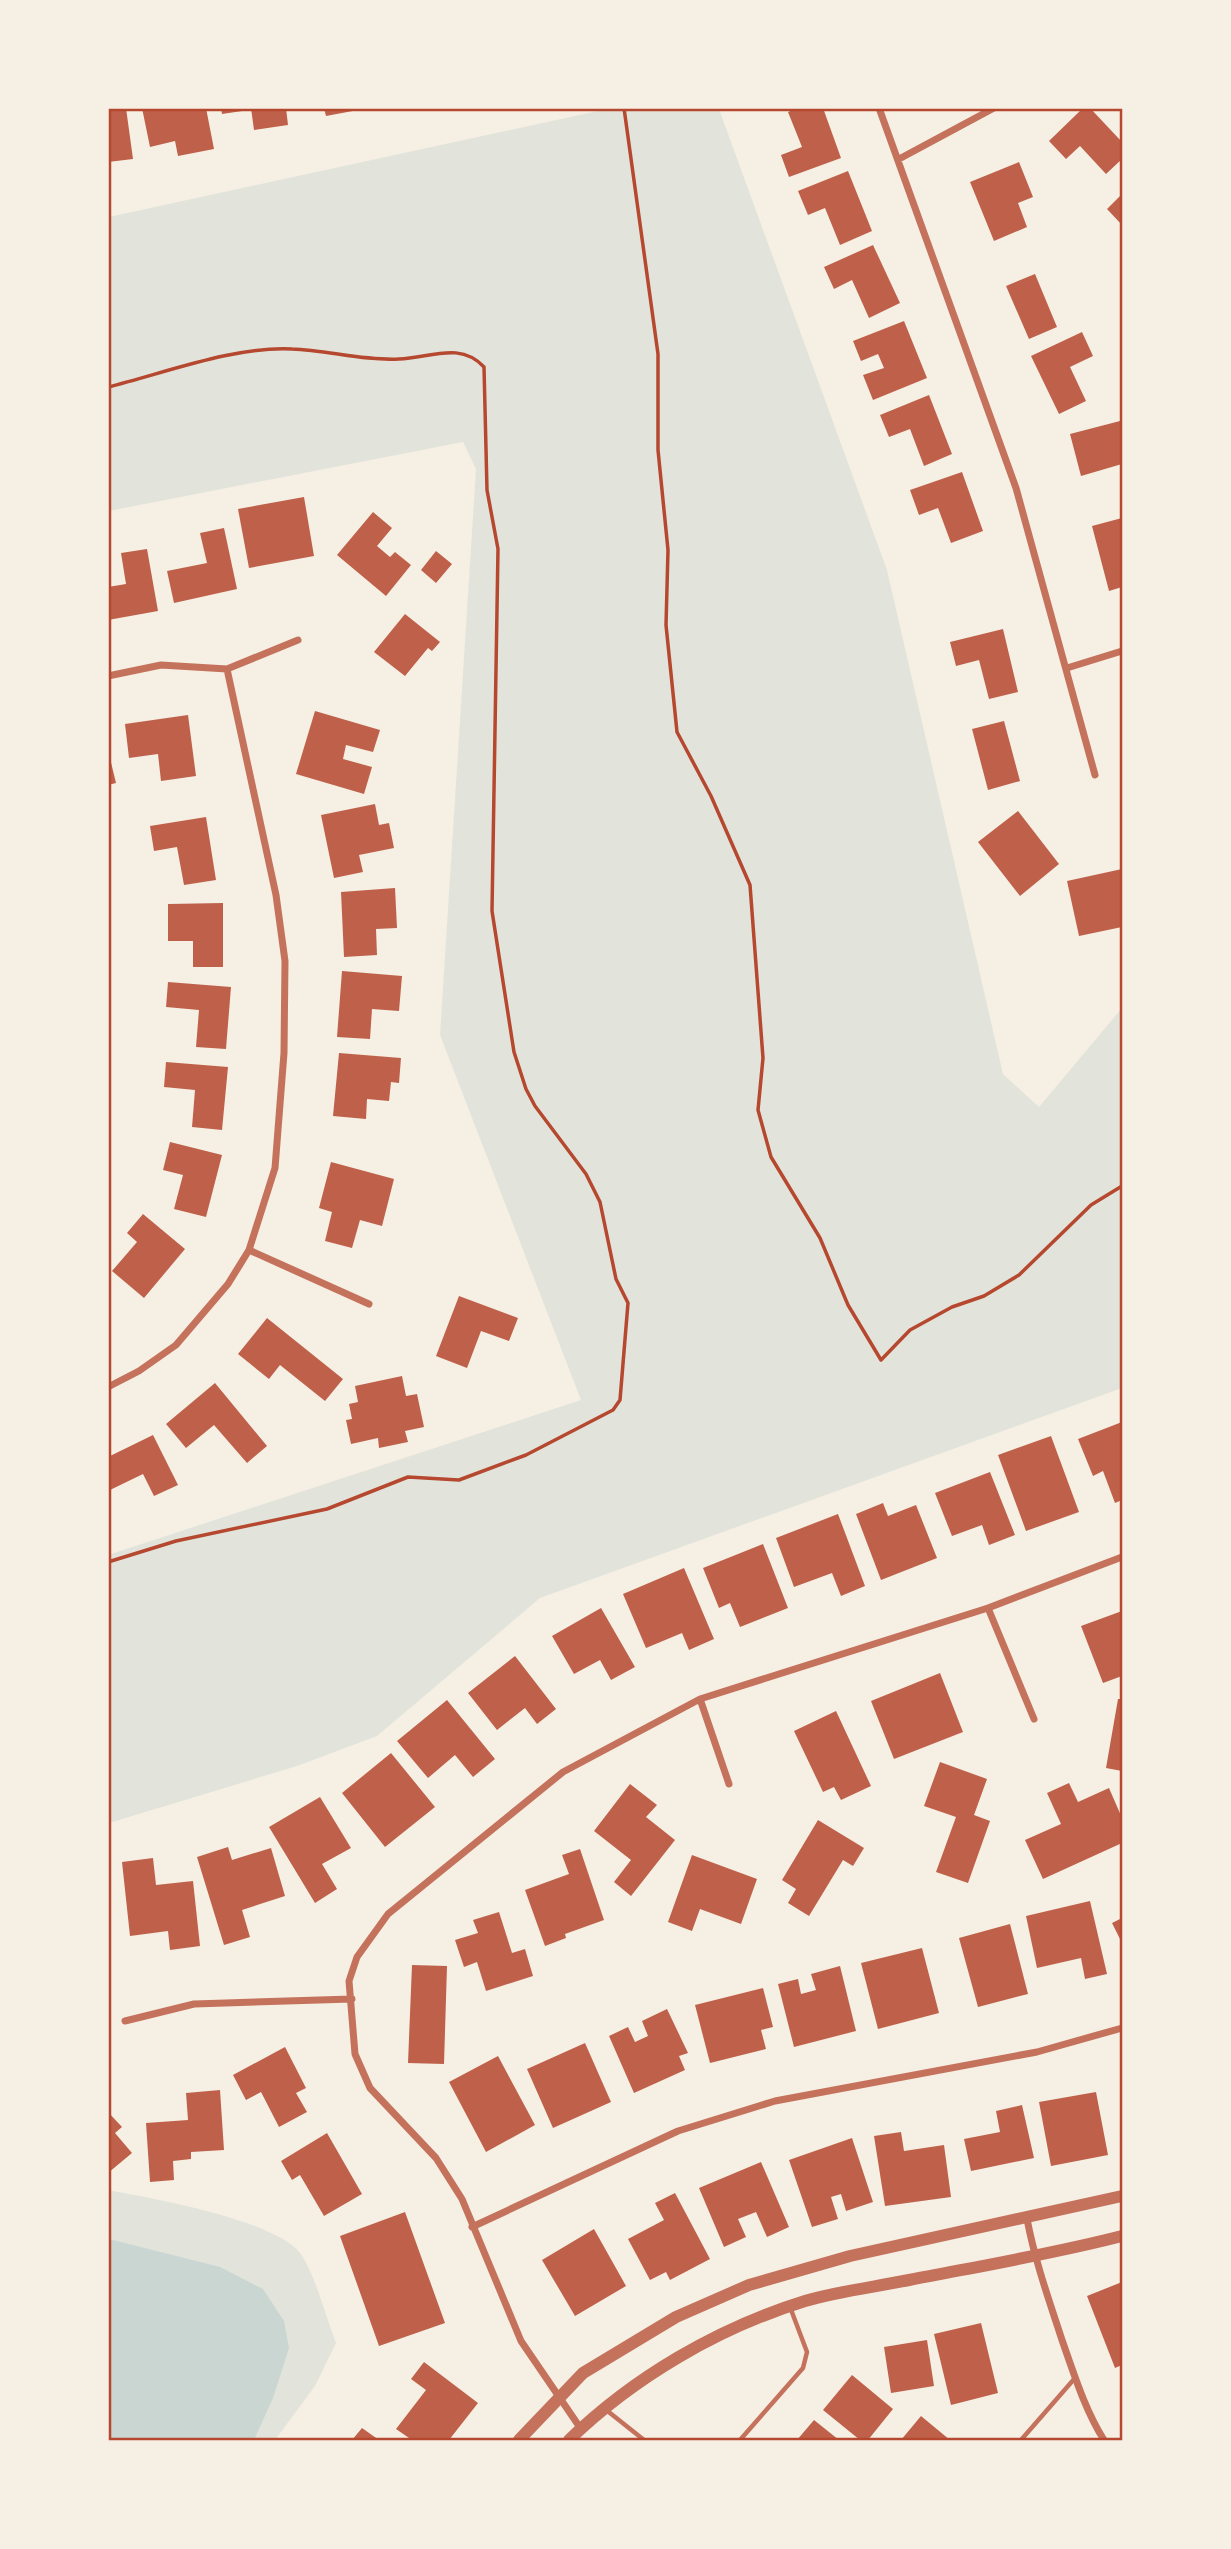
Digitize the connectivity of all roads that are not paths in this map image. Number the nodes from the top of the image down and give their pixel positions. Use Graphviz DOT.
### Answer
graph roads {
  1 [pos="879,108"];
  2 [pos="994,108"];
  3 [pos="899,159"];
  4 [pos="298,640"];
  5 [pos="1122,651"];
  6 [pos="1067,668"];
  7 [pos="228,669"];
  8 [pos="108,676"];
  9 [pos="1095,775"];
  10 [pos="249,1250"];
  11 [pos="369,1304"];
  12 [pos="108,1387"];
  13 [pos="1122,1557"];
  14 [pos="988,1608"];
  15 [pos="700,1699"];
  16 [pos="1034,1719"];
  17 [pos="729,1784"];
  18 [pos="352,1999"];
  19 [pos="125,2021"];
  20 [pos="1122,2028"];
  21 [pos="1122,2196"];
  22 [pos="1027,2219"];
  23 [pos="472,2227"];
  24 [pos="1122,2236"];
  25 [pos="1035,2258"];
  26 [pos="790,2306"];
  27 [pos="1075,2378"];
  28 [pos="557,2398"];
  29 [pos="604,2409"];
  30 [pos="581,2429"];
  31 [pos="519,2441"];
  32 [pos="569,2441"];
  33 [pos="644,2441"];
  34 [pos="740,2441"];
  35 [pos="1021,2441"];
  36 [pos="1104,2441"];
  1 -- 3 [label="street"];
  2 -- 3 [label="street"];
  3 -- 6 [label="street"];
  4 -- 7 [label="street"];
  5 -- 6 [label="street"];
  6 -- 9 [label="street"];
  7 -- 8 [label="street"];
  7 -- 10 [label="street"];
  10 -- 11 [label="street"];
  10 -- 12 [label="street"];
  13 -- 14 [label="street"];
  14 -- 15 [label="street"];
  14 -- 16 [label="street"];
  15 -- 17 [label="street"];
  15 -- 18 [label="street"];
  18 -- 19 [label="street"];
  18 -- 23 [label="street"];
  20 -- 23 [label="street"];
  21 -- 22 [label="street"];
  22 -- 25 [label="street"];
  22 -- 28 [label="street"];
  23 -- 28 [label="street"];
  24 -- 25 [label="street"];
  25 -- 26 [label="street"];
  25 -- 27 [label="street"];
  26 -- 29 [label="street"];
  26 -- 34 [label="lane"];
  27 -- 35 [label="lane"];
  27 -- 36 [label="street"];
  28 -- 30 [label="street"];
  28 -- 31 [label="street"];
  29 -- 30 [label="street"];
  29 -- 33 [label="lane"];
  30 -- 32 [label="street"];
}
